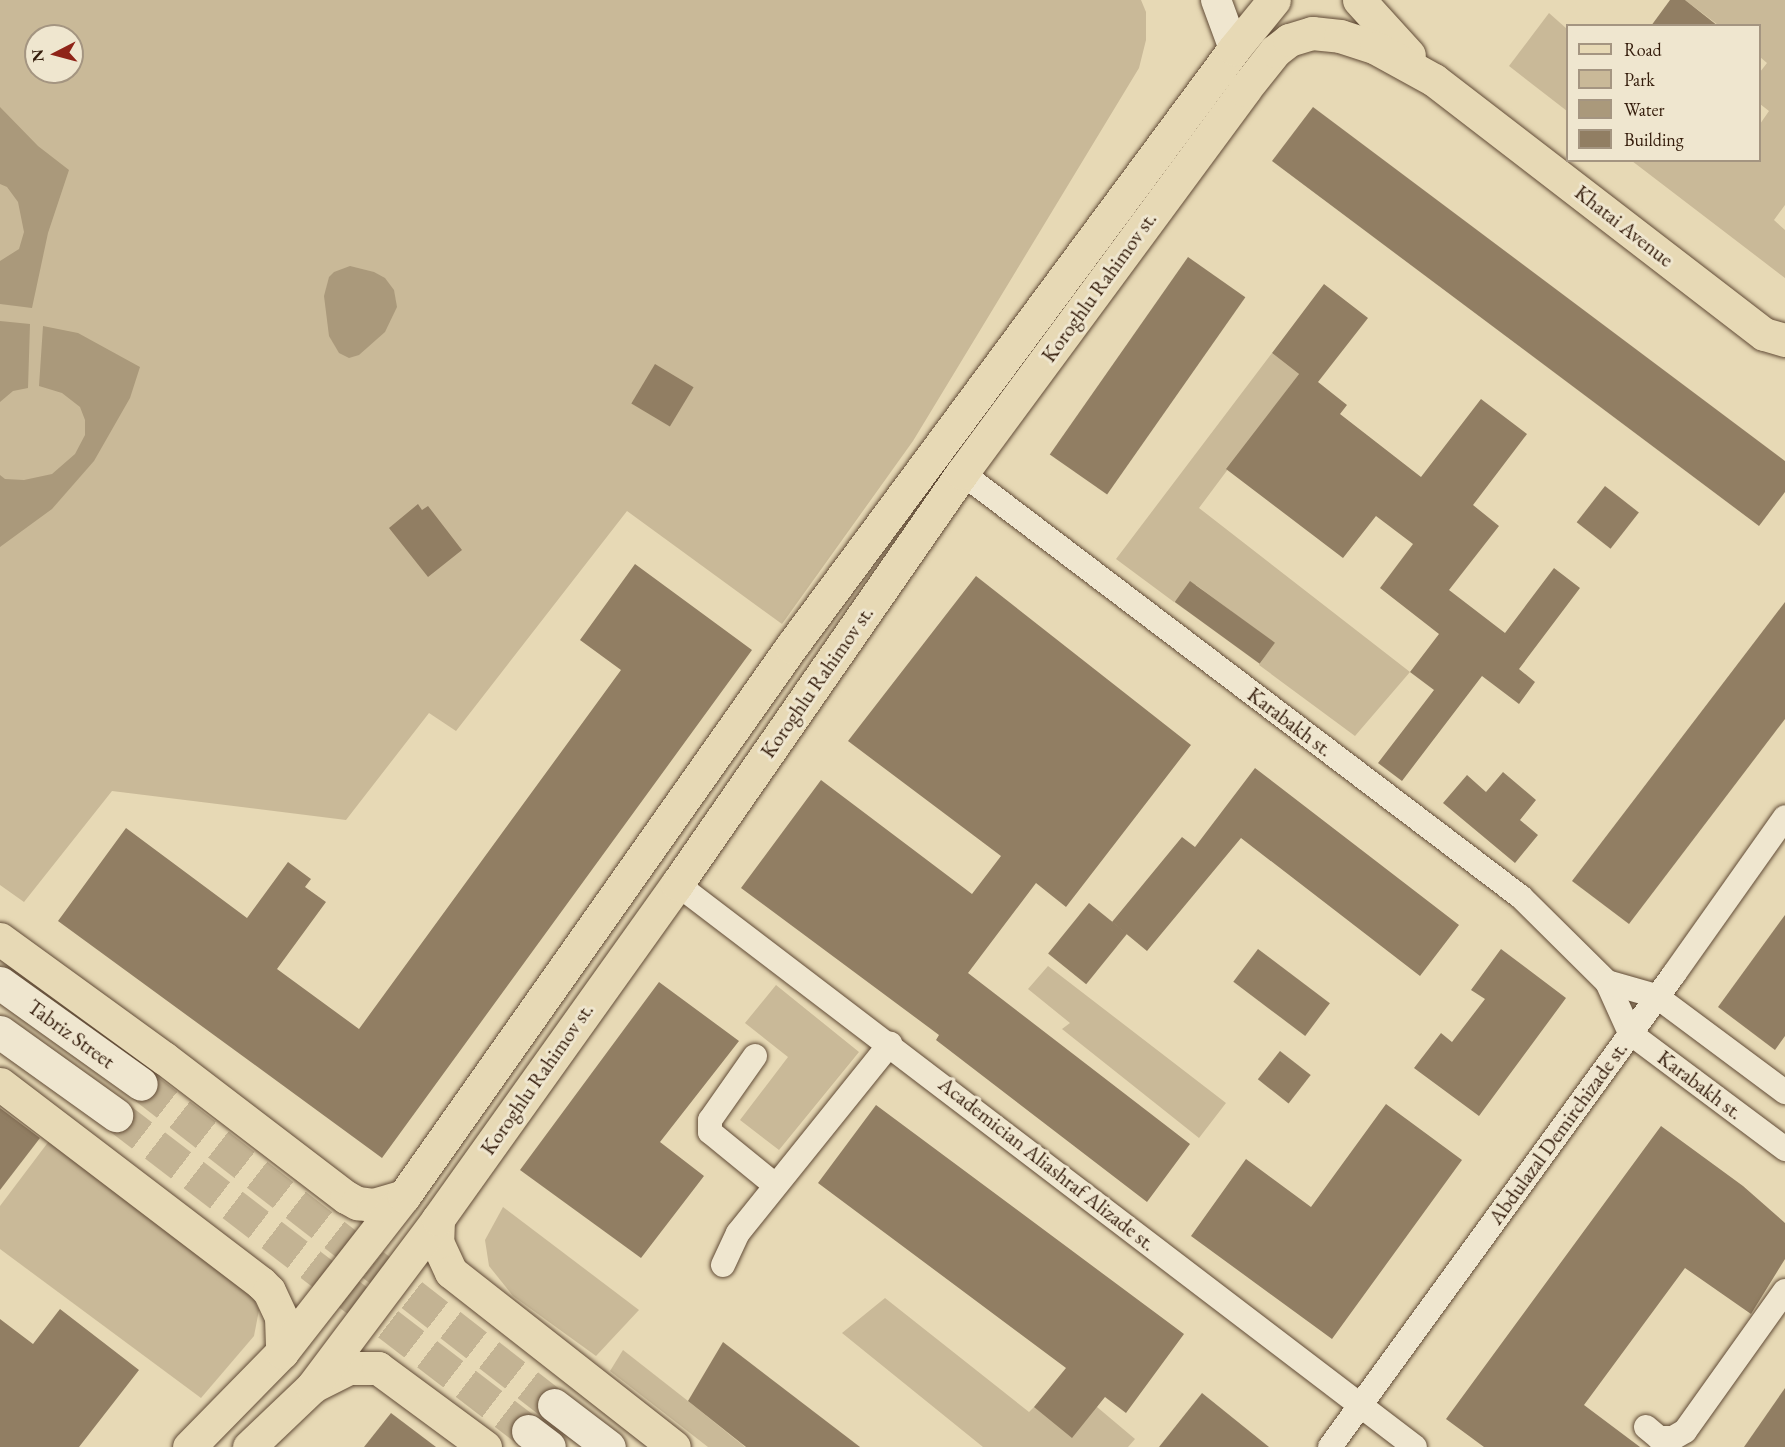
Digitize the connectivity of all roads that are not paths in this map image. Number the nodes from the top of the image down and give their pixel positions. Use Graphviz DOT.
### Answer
graph roads {
  1 [pos="1216,0"];
  2 [pos="1275,0"];
  3 [pos="1359,0"];
  4 [pos="1234,49"];
  5 [pos="1434,80"];
  6 [pos="1778,341"];
  7 [pos="962,473"];
  8 [pos="1785,818"];
  9 [pos="677,884"];
  10 [pos="0,939"];
  11 [pos="1607,982"];
  12 [pos="0,983"];
  13 [pos="1656,996"];
  14 [pos="0,1032"];
  15 [pos="1630,1033"];
  16 [pos="890,1044"];
  17 [pos="755,1056"];
  18 [pos="0,1084"];
  19 [pos="141,1084"];
  20 [pos="1785,1092"];
  21 [pos="116,1115"];
  22 [pos="1785,1149"];
  23 [pos="776,1185"];
  24 [pos="404,1196"];
  25 [pos="438,1219"];
  26 [pos="723,1265"];
  27 [pos="1785,1291"];
  28 [pos="282,1352"];
  29 [pos="312,1387"];
  30 [pos="554,1405"];
  31 [pos="1361,1405"];
  32 [pos="1646,1427"];
  33 [pos="189,1447"];
  34 [pos="249,1447"];
  35 [pos="485,1447"];
  36 [pos="609,1447"];
  37 [pos="674,1447"];
  38 [pos="1330,1447"];
  39 [pos="1415,1447"];
  1 -- 4 [label="street"];
  2 -- 4 [label="main road, Koroghlu Rahimov st."];
  3 -- 5 [label="main road"];
  4 -- 24 [label="main road, Koroghlu Rahimov st."];
  5 -- 6 [label="main road, Khatai Avenue"];
  5 -- 7 [label="main road, Koroghlu Rahimov st."];
  7 -- 9 [label="main road, Koroghlu Rahimov st."];
  7 -- 11 [label="street, Karabakh st."];
  8 -- 13 [label="street, Abdulazal Demirchizade st."];
  9 -- 16 [label="street, Academician Aliashraf Alizade st."];
  9 -- 25 [label="main road, Koroghlu Rahimov st."];
  10 -- 24 [label="main road"];
  11 -- 13 [label="street, Karabakh st."];
  11 -- 15 [label="street, Karabakh st."];
  12 -- 19 [label="main road, Tabriz Street"];
  13 -- 15 [label="street, Abdulazal Demirchizade st."];
  13 -- 20 [label="street, Karabakh st."];
  14 -- 21 [label="main road, Tabriz Street"];
  15 -- 22 [label="street, Karabakh st."];
  15 -- 31 [label="street, Abdulazal Demirchizade st."];
  16 -- 23 [label="street"];
  16 -- 31 [label="street, Academician Aliashraf Alizade st."];
  17 -- 23 [label="street"];
  18 -- 28 [label="main road"];
  23 -- 26 [label="street"];
  24 -- 28 [label="main road, Koroghlu Rahimov st."];
  25 -- 29 [label="main road, Koroghlu Rahimov st."];
  25 -- 37 [label="main road"];
  27 -- 32 [label="street"];
  28 -- 33 [label="main road, Koroghlu Rahimov st."];
  29 -- 34 [label="main road, Koroghlu Rahimov st."];
  29 -- 35 [label="main road"];
  30 -- 36 [label="main road"];
  31 -- 38 [label="street, Abdulazal Demirchizade st."];
  31 -- 39 [label="street, Academician Aliashraf Alizade st."];
}
